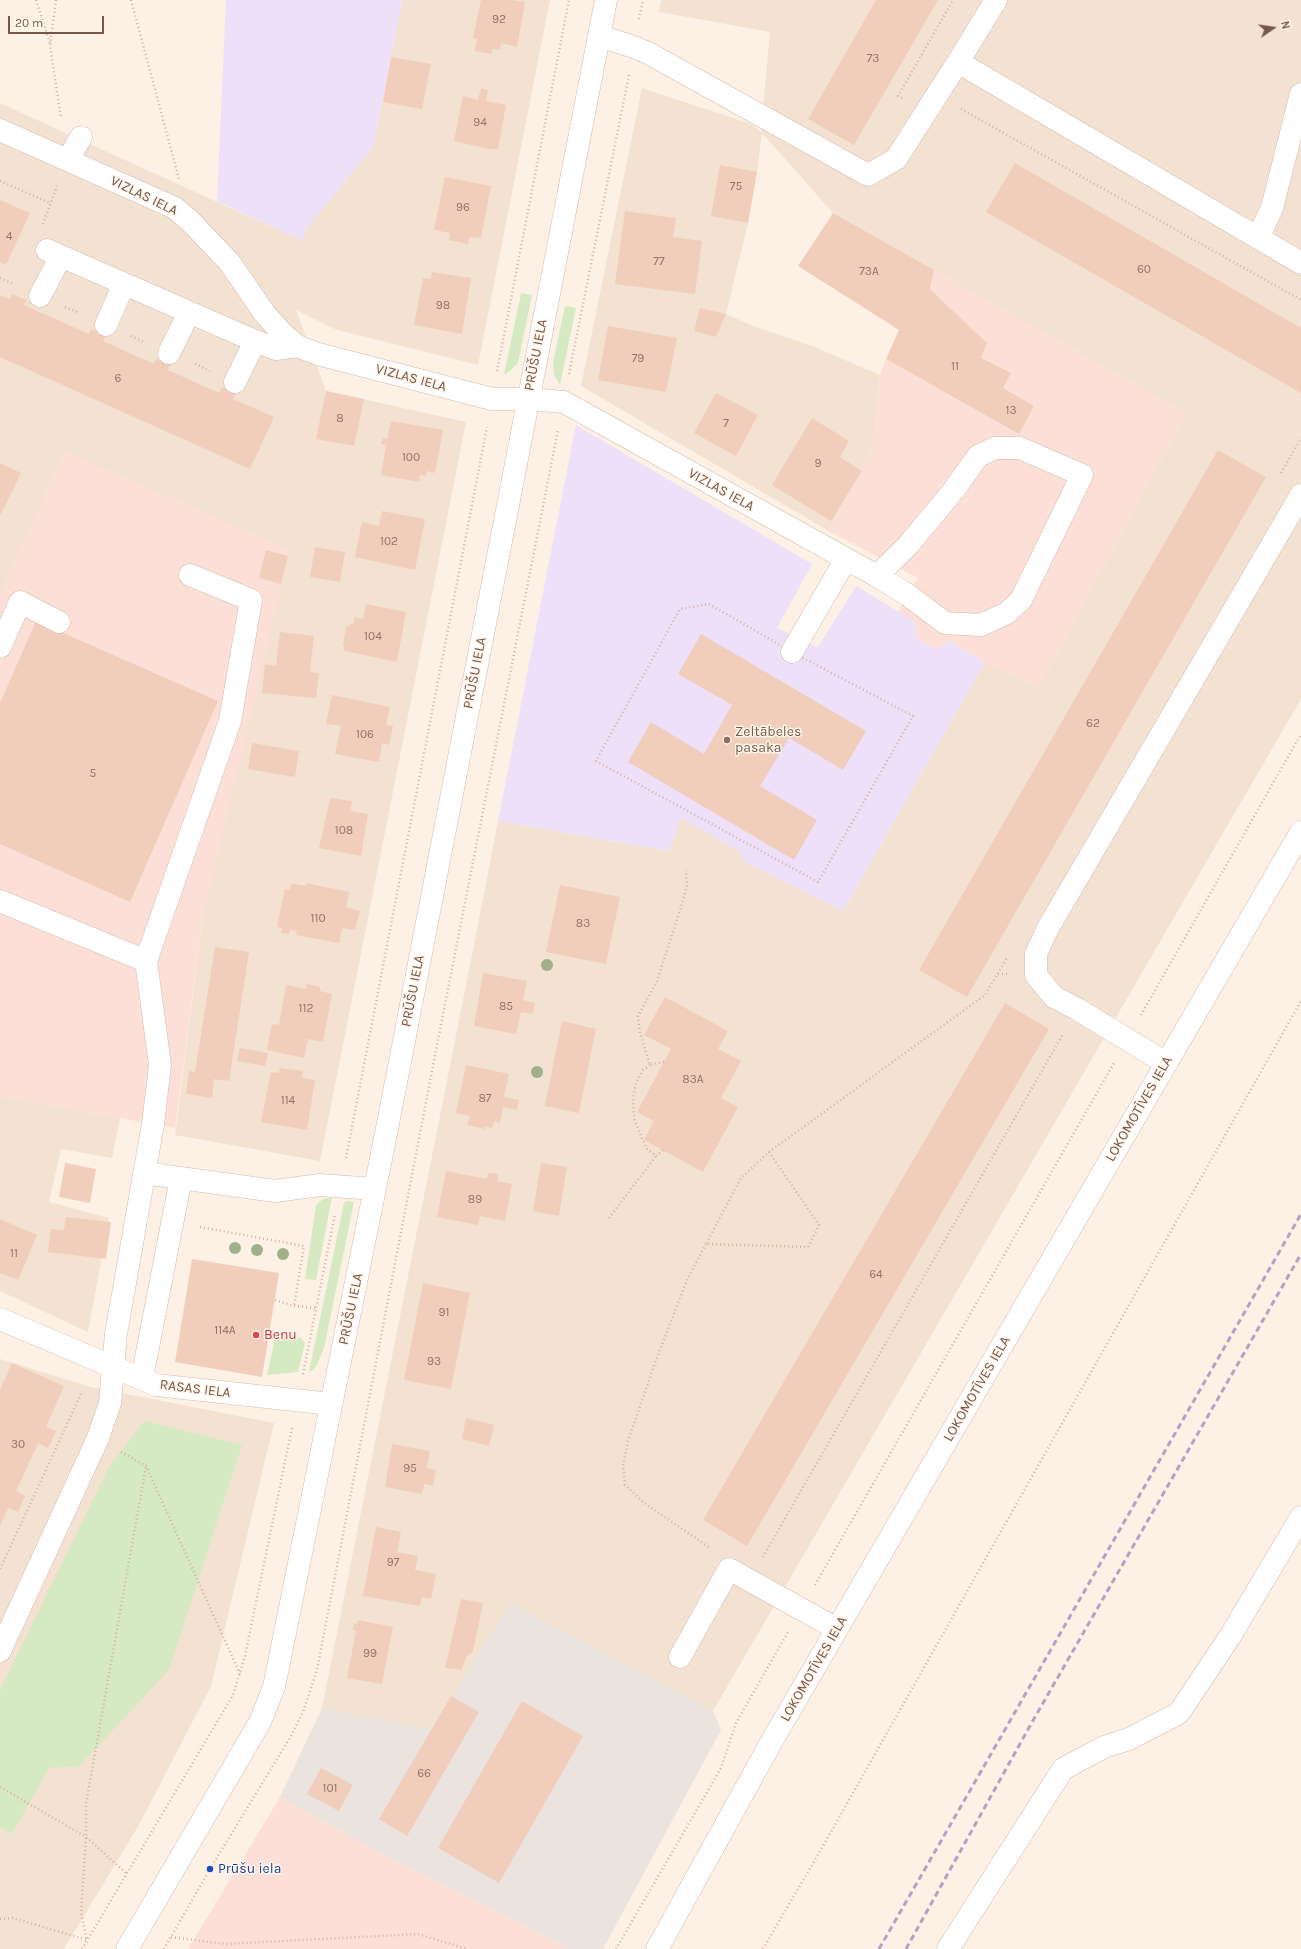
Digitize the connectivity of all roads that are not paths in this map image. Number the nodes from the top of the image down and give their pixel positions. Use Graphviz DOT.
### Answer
graph roads {
  1 [pos="606,0"];
  2 [pos="996,0"];
  3 [pos="599,36"];
  4 [pos="958,62"];
  5 [pos="1301,97"];
  6 [pos="0,130"];
  7 [pos="81,137"];
  8 [pos="68,160"];
  9 [pos="1258,238"];
  10 [pos="1301,263"];
  11 [pos="124,284"];
  12 [pos="40,296"];
  13 [pos="189,313"];
  14 [pos="106,325"];
  15 [pos="255,341"];
  16 [pos="297,346"];
  17 [pos="169,353"];
  18 [pos="235,382"];
  19 [pos="528,399"];
  20 [pos="1301,495"];
  21 [pos="861,568"];
  22 [pos="190,575"];
  23 [pos="59,622"];
  24 [pos="0,647"];
  25 [pos="792,652"];
  26 [pos="1301,832"];
  27 [pos="0,901"];
  28 [pos="146,961"];
  29 [pos="1166,1063"];
  30 [pos="144,1172"];
  31 [pos="181,1178"];
  32 [pos="375,1189"];
  33 [pos="0,1318"];
  34 [pos="115,1367"];
  35 [pos="142,1378"];
  36 [pos="331,1404"];
  37 [pos="1301,1517"];
  38 [pos="837,1629"];
  39 [pos="0,1651"];
  40 [pos="680,1657"];
  41 [pos="127,1949"];
  42 [pos="657,1949"];
  43 [pos="948,1949"];
  1 -- 3 [label="street, PRŪŠU IELA"];
  2 -- 4 [label="street"];
  3 -- 4 [label="street"];
  3 -- 19 [label="street, PRŪŠU IELA"];
  4 -- 9 [label="street"];
  5 -- 9 [label="street"];
  6 -- 8 [label="street, VIZLAS IELA"];
  7 -- 8 [label="street"];
  8 -- 16 [label="street, VIZLAS IELA"];
  9 -- 10 [label="street"];
  11 -- 12 [label="street"];
  11 -- 13 [label="street"];
  11 -- 14 [label="street"];
  13 -- 15 [label="street"];
  13 -- 17 [label="street"];
  15 -- 16 [label="street"];
  15 -- 18 [label="street"];
  16 -- 19 [label="street, VIZLAS IELA"];
  19 -- 21 [label="street, VIZLAS IELA"];
  19 -- 32 [label="street, PRŪŠU IELA"];
  20 -- 29 [label="street"];
  21 -- 21 [label="street, VIZLAS IELA"];
  21 -- 25 [label="street"];
  22 -- 28 [label="street"];
  23 -- 24 [label="street"];
  26 -- 29 [label="street, LOKOMOTĪVES IELA"];
  27 -- 28 [label="street"];
  28 -- 30 [label="street"];
  29 -- 38 [label="street, LOKOMOTĪVES IELA"];
  30 -- 31 [label="street"];
  30 -- 34 [label="street"];
  31 -- 32 [label="street"];
  31 -- 35 [label="street"];
  32 -- 36 [label="street, PRŪŠU IELA"];
  33 -- 34 [label="street, RASAS IELA"];
  34 -- 35 [label="street, RASAS IELA"];
  34 -- 39 [label="street"];
  35 -- 36 [label="street, RASAS IELA"];
  36 -- 41 [label="street, PRŪŠU IELA"];
  37 -- 43 [label="street"];
  38 -- 40 [label="street"];
  38 -- 42 [label="street, LOKOMOTĪVES IELA"];
}
